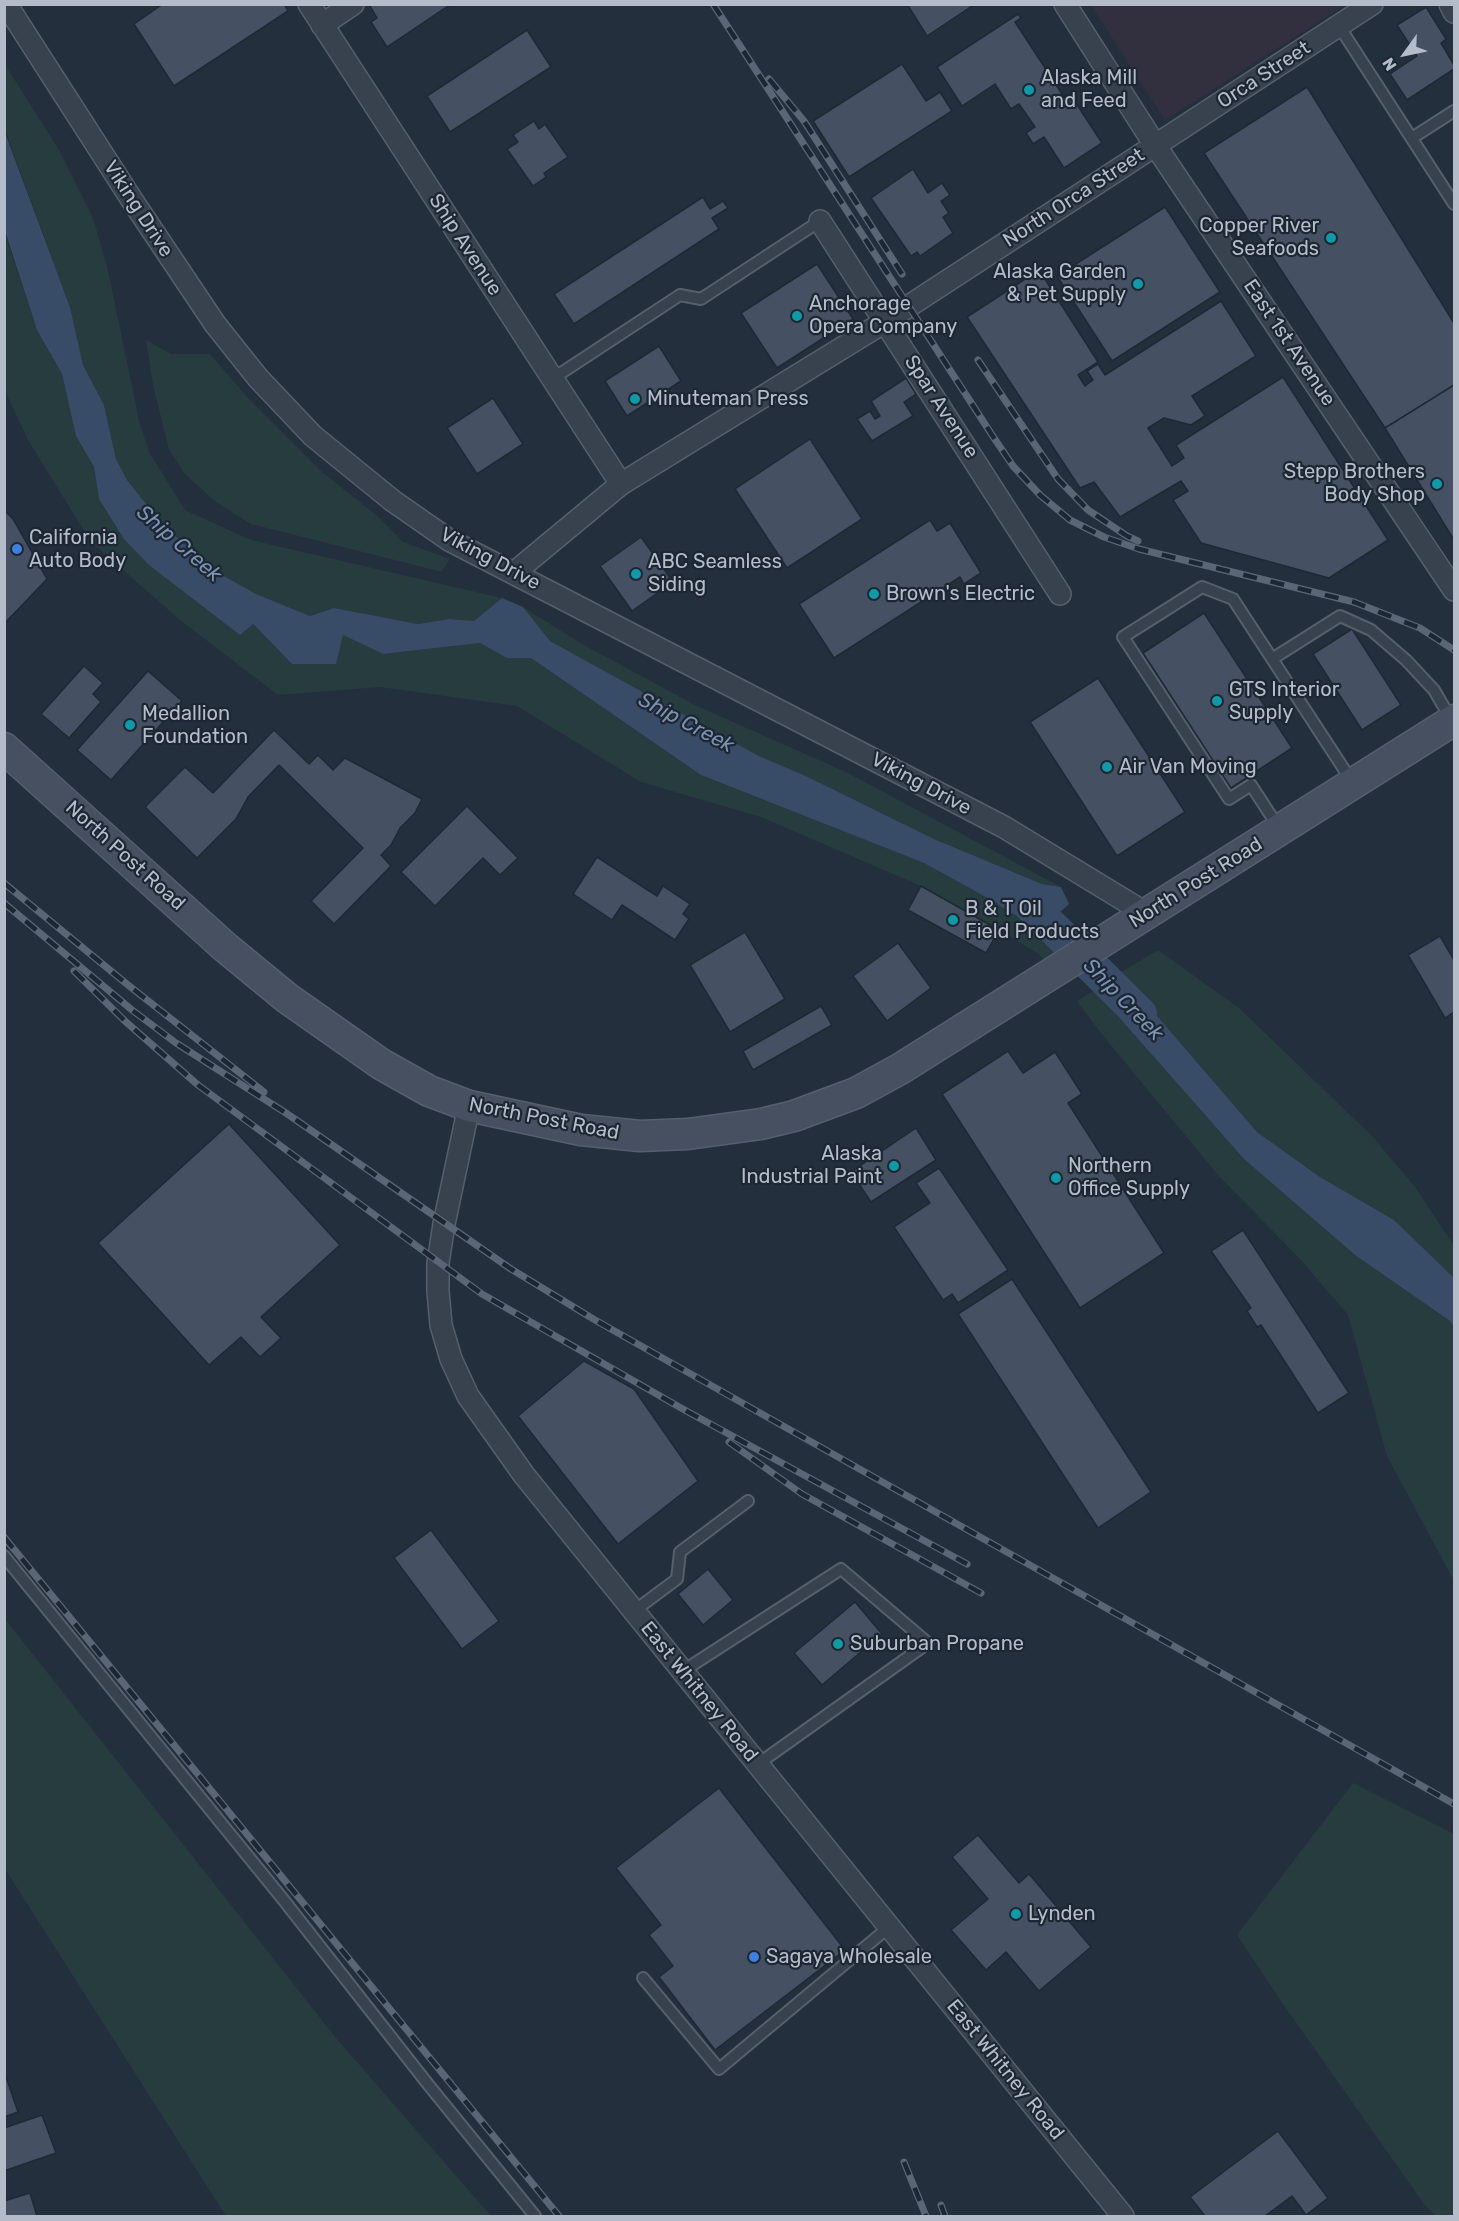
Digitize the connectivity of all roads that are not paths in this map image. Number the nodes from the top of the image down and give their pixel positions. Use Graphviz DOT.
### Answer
graph roads {
  1 [pos="6,4"];
  2 [pos="309,4"];
  3 [pos="353,4"];
  4 [pos="1065,4"];
  5 [pos="1372,4"];
  6 [pos="1450,4"];
  7 [pos="1455,12"];
  8 [pos="322,25"];
  9 [pos="1339,26"];
  10 [pos="1455,111"];
  11 [pos="1412,138"];
  12 [pos="1155,145"];
  13 [pos="1455,204"];
  14 [pos="820,221"];
  15 [pos="886,321"];
  16 [pos="552,379"];
  17 [pos="621,484"];
  18 [pos="515,572"];
  19 [pos="1455,590"];
  20 [pos="1060,594"];
  21 [pos="1272,659"];
  22 [pos="1454,720"];
  23 [pos="4,748"];
  24 [pos="1353,784"];
  25 [pos="1280,830"];
  26 [pos="1147,914"];
  27 [pos="469,1106"];
  28 [pos="748,1501"];
  29 [pos="4,1556"];
  30 [pos="634,1611"];
  31 [pos="683,1671"];
  32 [pos="758,1764"];
  33 [pos="889,1927"];
  34 [pos="644,1978"];
  35 [pos="535,2217"];
  36 [pos="1123,2217"];
  1 -- 18 [label="street, Viking Drive"];
  2 -- 8 [label="street, Ship Avenue"];
  3 -- 8 [label="street"];
  4 -- 12 [label="street, East 1st Avenue"];
  5 -- 9 [label="street, Orca Street"];
  6 -- 7 [label="street"];
  8 -- 16 [label="street, Ship Avenue"];
  9 -- 11 [label="lane"];
  9 -- 12 [label="street, Orca Street"];
  10 -- 11 [label="lane"];
  11 -- 13 [label="lane"];
  12 -- 15 [label="street, North Orca Street"];
  12 -- 19 [label="street, East 1st Avenue"];
  14 -- 15 [label="street, Spar Avenue"];
  14 -- 16 [label="lane"];
  15 -- 17 [label="street, North Orca Street"];
  15 -- 20 [label="street, Spar Avenue"];
  16 -- 17 [label="street, Ship Avenue"];
  17 -- 18 [label="street, North Orca Street"];
  18 -- 26 [label="street, Viking Drive"];
  21 -- 22 [label="lane"];
  21 -- 24 [label="lane"];
  21 -- 25 [label="lane"];
  22 -- 24 [label="street, North Post Road"];
  23 -- 27 [label="street, North Post Road"];
  24 -- 25 [label="street, North Post Road"];
  25 -- 26 [label="street, North Post Road"];
  26 -- 27 [label="street, North Post Road"];
  27 -- 30 [label="street, East Whitney Road"];
  28 -- 30 [label="lane"];
  29 -- 35 [label="lane"];
  30 -- 31 [label="street, East Whitney Road"];
  31 -- 32 [label="street, East Whitney Road"];
  31 -- 32 [label="lane"];
  32 -- 33 [label="street, East Whitney Road"];
  33 -- 34 [label="lane"];
  33 -- 36 [label="street, East Whitney Road"];
}
